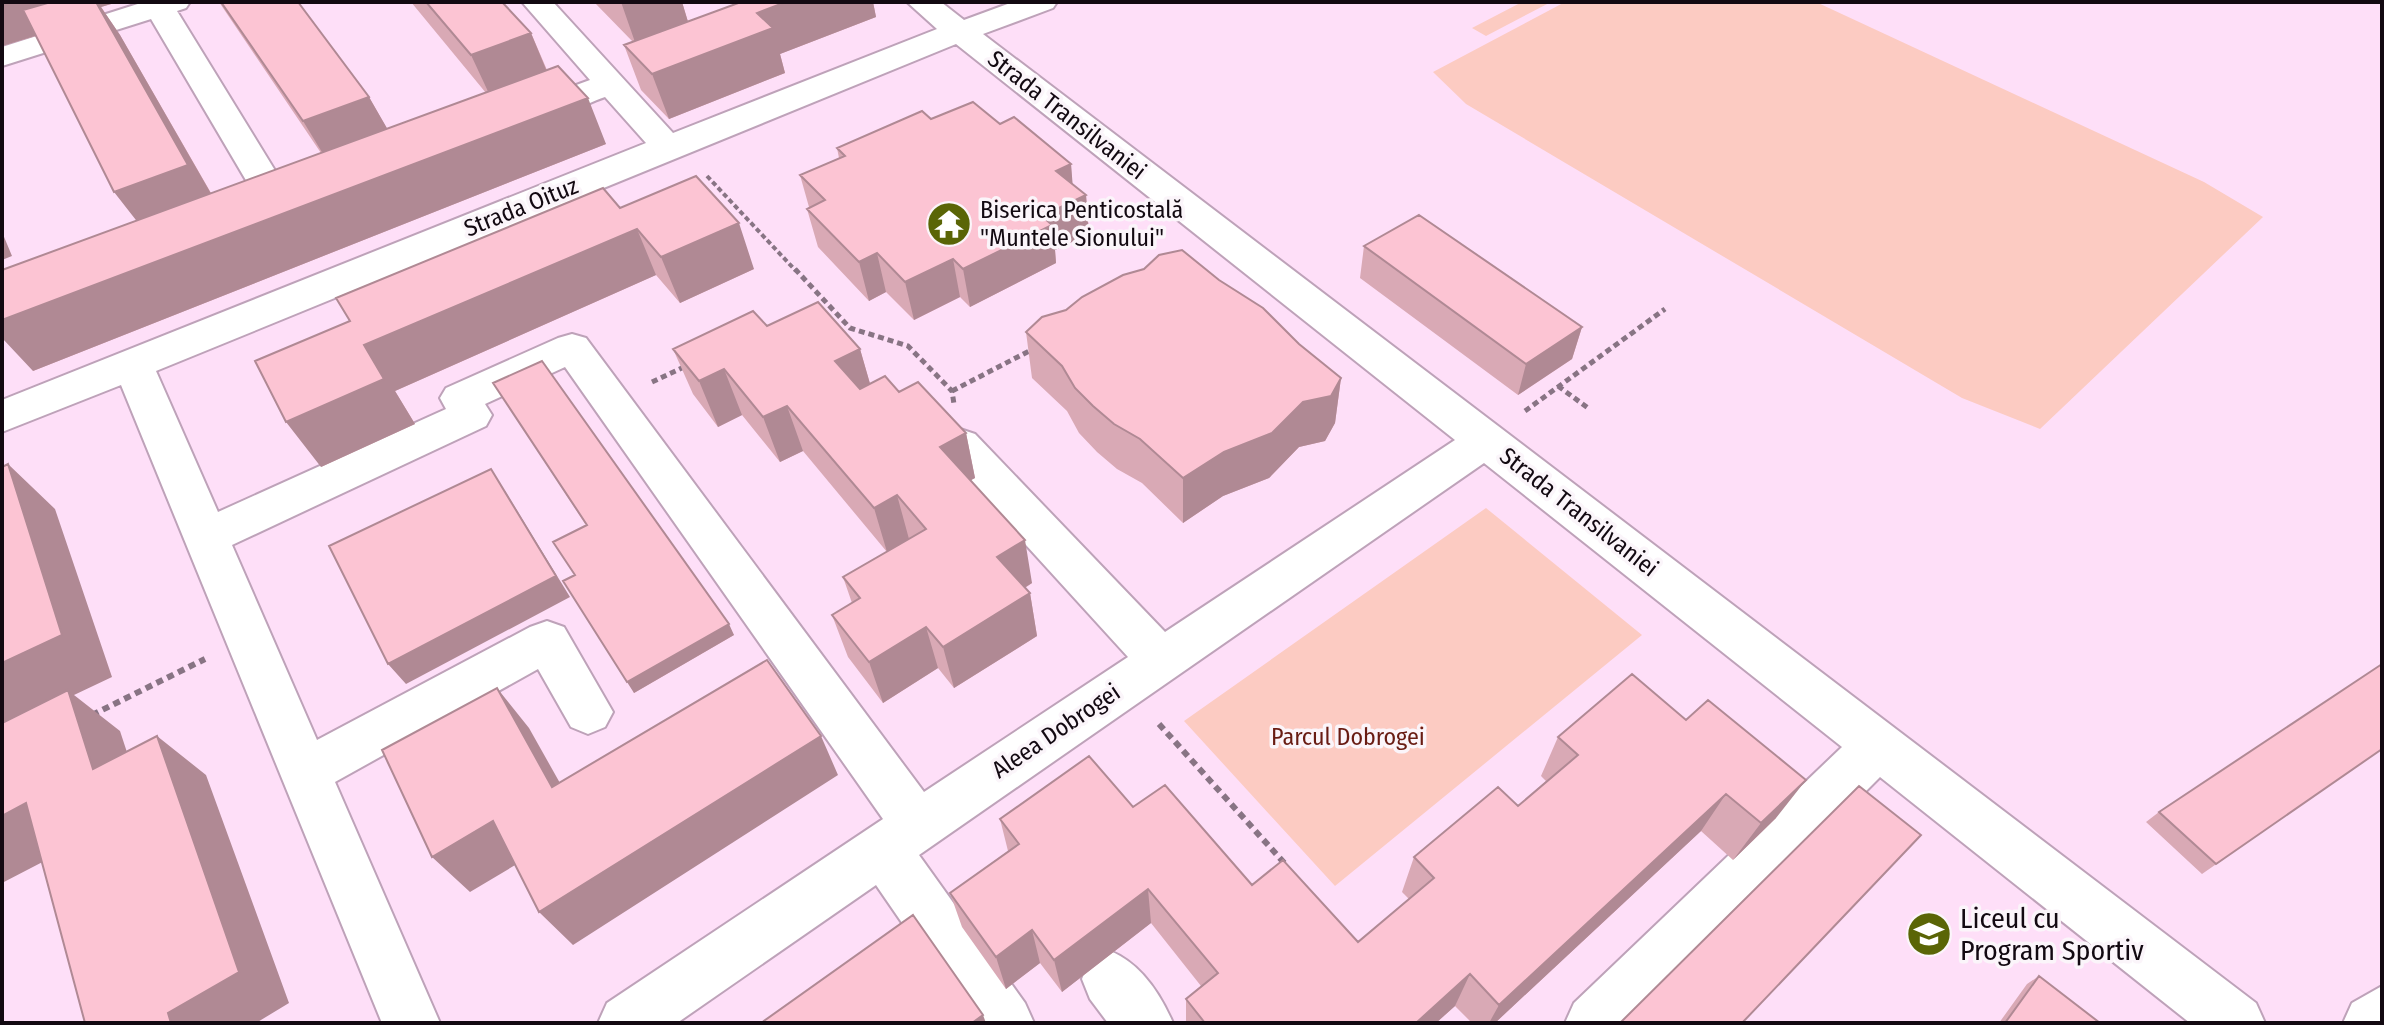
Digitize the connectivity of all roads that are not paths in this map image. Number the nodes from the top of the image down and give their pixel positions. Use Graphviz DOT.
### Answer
graph roads {
  1 [pos="537,2"];
  2 [pos="922,2"];
  3 [pos="1042,2"];
  4 [pos="167,4"];
  5 [pos="961,32"];
  6 [pos="2,57"];
  7 [pos="611,83"];
  8 [pos="495,126"];
  9 [pos="668,147"];
  10 [pos="279,208"];
  11 [pos="133,364"];
  12 [pos="2,417"];
  13 [pos="1486,440"];
  14 [pos="960,445"];
  15 [pos="206,537"];
  16 [pos="1161,660"];
  17 [pos="588,712"];
  18 [pos="1878,745"];
  19 [pos="305,772"];
  20 [pos="901,837"];
  21 [pos="1110,979"];
  22 [pos="2382,1015"];
  23 [pos="411,1023"];
  24 [pos="627,1023"];
  25 [pos="1005,1023"];
  26 [pos="1144,1023"];
  27 [pos="1594,1023"];
  28 [pos="2236,1023"];
  29 [pos="2372,1023"];
  1 -- 7 [label="street"];
  2 -- 5 [label="street, Strada Transilvaniei"];
  3 -- 5 [label="street, Strada Oituz"];
  4 -- 6 [label="street"];
  4 -- 10 [label="street"];
  5 -- 9 [label="street, Strada Oituz"];
  5 -- 13 [label="street, Strada Transilvaniei"];
  7 -- 8 [label="street"];
  7 -- 9 [label="street"];
  9 -- 11 [label="street, Strada Oituz"];
  11 -- 12 [label="street, Strada Oituz"];
  11 -- 15 [label="street"];
  13 -- 16 [label="street, Aleea Dobrogei"];
  13 -- 18 [label="street, Strada Transilvaniei"];
  14 -- 16 [label="street"];
  15 -- 19 [label="street"];
  15 -- 20 [label="street"];
  16 -- 20 [label="street, Aleea Dobrogei"];
  17 -- 19 [label="street"];
  18 -- 27 [label="street"];
  18 -- 28 [label="street, Strada Transilvaniei"];
  19 -- 23 [label="street"];
  20 -- 24 [label="street, Aleea Dobrogei"];
  20 -- 25 [label="street"];
  21 -- 26 [label="street"];
  22 -- 29 [label="street"];
}
